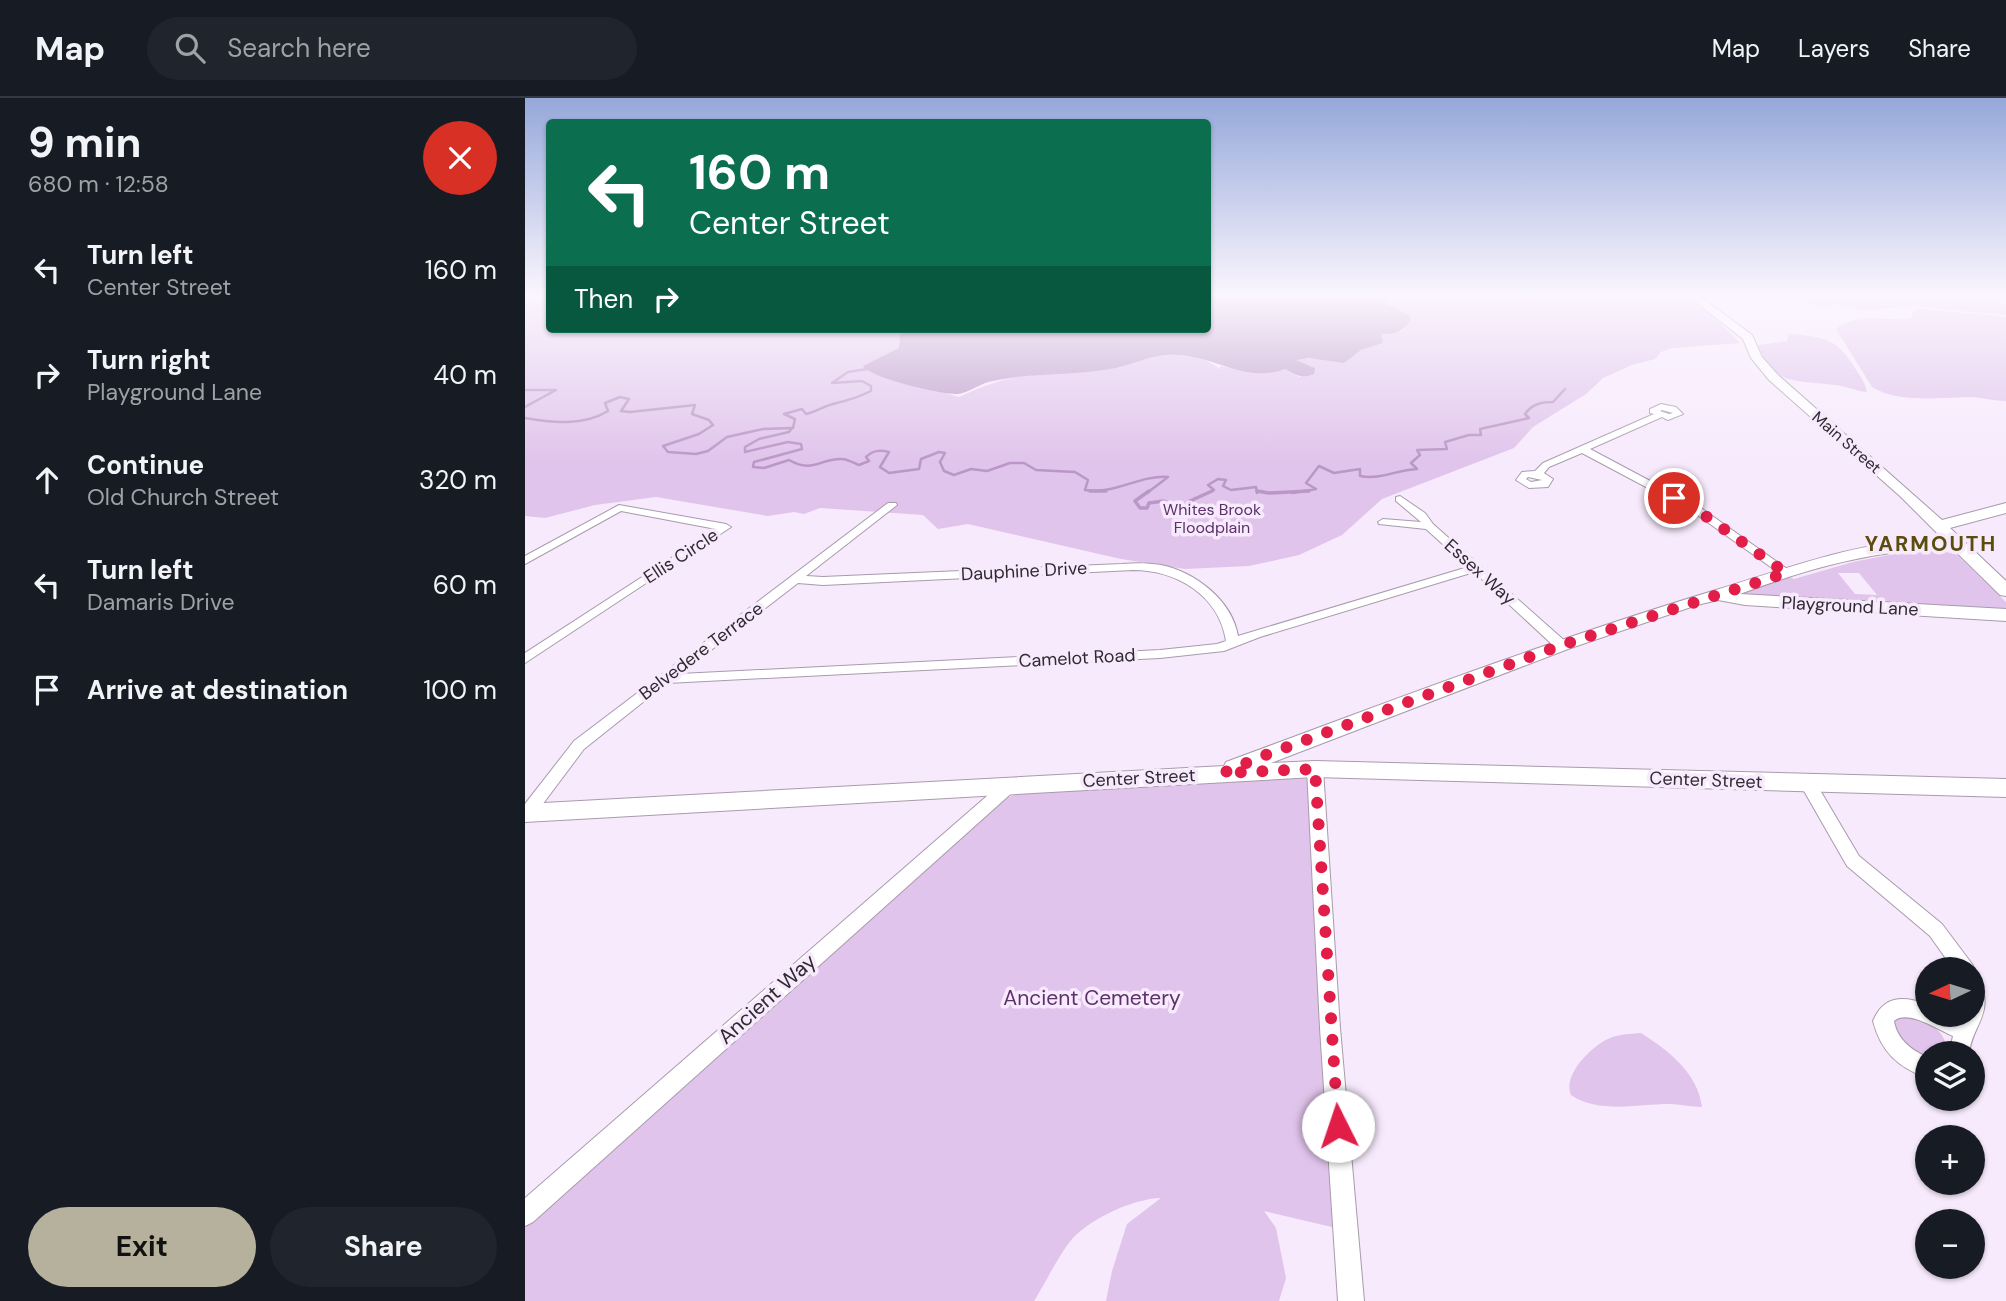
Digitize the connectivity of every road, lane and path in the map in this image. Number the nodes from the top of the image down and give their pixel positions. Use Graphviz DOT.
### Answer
graph roads {
  1 [pos="1754,350"];
  2 [pos="1660,415"];
  3 [pos="1584,450"];
  4 [pos="1538,474"];
  5 [pos="1400,499"];
  6 [pos="892,505"];
  7 [pos="2006,508"];
  8 [pos="1383,522"];
  9 [pos="1429,526"];
  10 [pos="1937,526"];
  11 [pos="1954,542"];
  12 [pos="525,561"];
  13 [pos="1476,568"];
  14 [pos="1786,573"];
  15 [pos="796,579"];
  16 [pos="2006,591"];
  17 [pos="1718,595"];
  18 [pos="2006,615"];
  19 [pos="1231,623"];
  20 [pos="1255,634"];
  21 [pos="1233,643"];
  22 [pos="1562,645"];
  23 [pos="525,659"];
  24 [pos="666,679"];
  25 [pos="1315,769"];
  26 [pos="1223,773"];
  27 [pos="1808,784"];
  28 [pos="1009,786"];
  29 [pos="2006,788"];
  30 [pos="526,813"];
  31 [pos="1956,957"];
  32 [pos="1915,1011"];
  33 [pos="1960,1027"];
  34 [pos="1968,1028"];
  35 [pos="1961,1041"];
  36 [pos="1915,1061"];
  37 [pos="525,1214"];
  38 [pos="1351,1301"];
  1 -- 10 [label="street, Main Street"];
  2 -- 3 [label="street"];
  3 -- 4 [label="street"];
  3 -- 14 [label="street"];
  5 -- 9 [label="street, Essex Way"];
  6 -- 15 [label="street, Belvedere Terrace"];
  7 -- 10 [label="street"];
  8 -- 9 [label="street"];
  9 -- 13 [label="street, Essex Way"];
  10 -- 11 [label="street, Main Street"];
  11 -- 14 [label="street"];
  11 -- 16 [label="street, Main Street"];
  12 -- 23 [label="street, Ellis Circle"];
  13 -- 20 [label="street, Camelot Road"];
  13 -- 22 [label="street, Essex Way"];
  14 -- 17 [label="street"];
  15 -- 19 [label="street, Dauphine Drive"];
  15 -- 24 [label="street, Belvedere Terrace"];
  17 -- 18 [label="street, Playground Lane"];
  17 -- 22 [label="street, Playground Lane"];
  19 -- 20 [label="street, Dauphine Drive"];
  19 -- 21 [label="street"];
  20 -- 21 [label="street, Camelot Road"];
  21 -- 24 [label="street, Camelot Road"];
  22 -- 26 [label="street, Playground Lane"];
  24 -- 30 [label="street, Belvedere Terrace"];
  25 -- 26 [label="street, Center Street"];
  25 -- 27 [label="street, Center Street"];
  25 -- 38 [label="street"];
  26 -- 28 [label="street, Center Street"];
  27 -- 29 [label="street, Center Street"];
  27 -- 31 [label="street"];
  28 -- 30 [label="street, Center Street"];
  28 -- 37 [label="street, Ancient Way"];
  32 -- 36 [label="street"];
  33 -- 34 [label="street"];
  34 -- 35 [label="street"];
}
